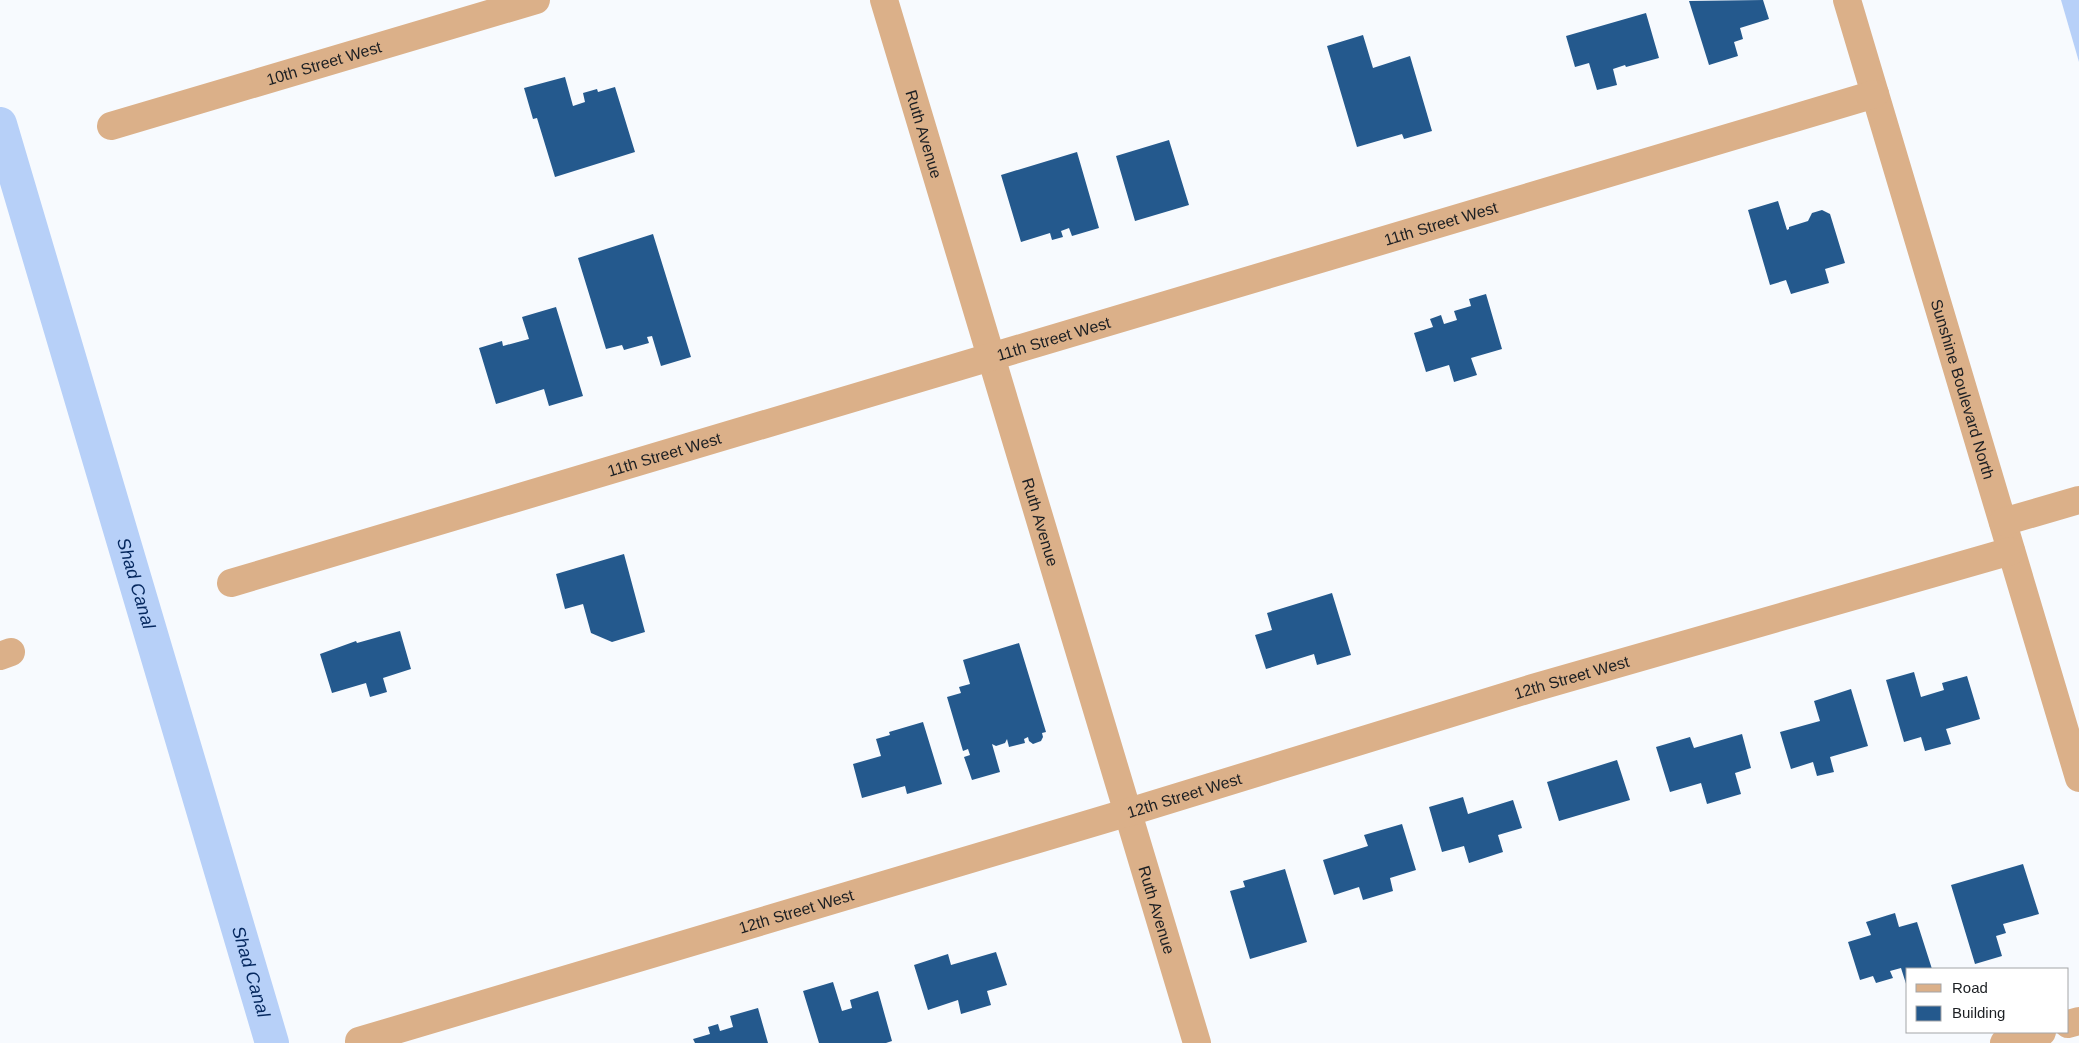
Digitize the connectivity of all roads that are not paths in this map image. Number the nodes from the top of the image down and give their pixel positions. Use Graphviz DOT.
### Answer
graph roads {
  1 [pos="536,0"];
  2 [pos="884,0"];
  3 [pos="1847,0"];
  4 [pos="1875,94"];
  5 [pos="111,126"];
  6 [pos="992,357"];
  7 [pos="2079,500"];
  8 [pos="2002,522"];
  9 [pos="2011,551"];
  10 [pos="231,583"];
  11 [pos="2079,778"];
  12 [pos="1128,812"];
  13 [pos="2039,1033"];
  14 [pos="359,1041"];
  15 [pos="1197,1043"];
  16 [pos="2004,1043"];
  1 -- 5 [label="street, 10th Street West"];
  2 -- 6 [label="street, Ruth Avenue"];
  3 -- 4 [label="street, Sunshine Boulevard North"];
  4 -- 6 [label="street, 11th Street West"];
  4 -- 8 [label="street, Sunshine Boulevard North"];
  6 -- 10 [label="street, 11th Street West"];
  6 -- 12 [label="street, Ruth Avenue"];
  7 -- 8 [label="street"];
  8 -- 9 [label="street, Sunshine Boulevard North"];
  9 -- 11 [label="street, Sunshine Boulevard North"];
  9 -- 12 [label="street, 12th Street West"];
  12 -- 14 [label="street, 12th Street West"];
  12 -- 15 [label="street, Ruth Avenue"];
  13 -- 16 [label="street"];
}
